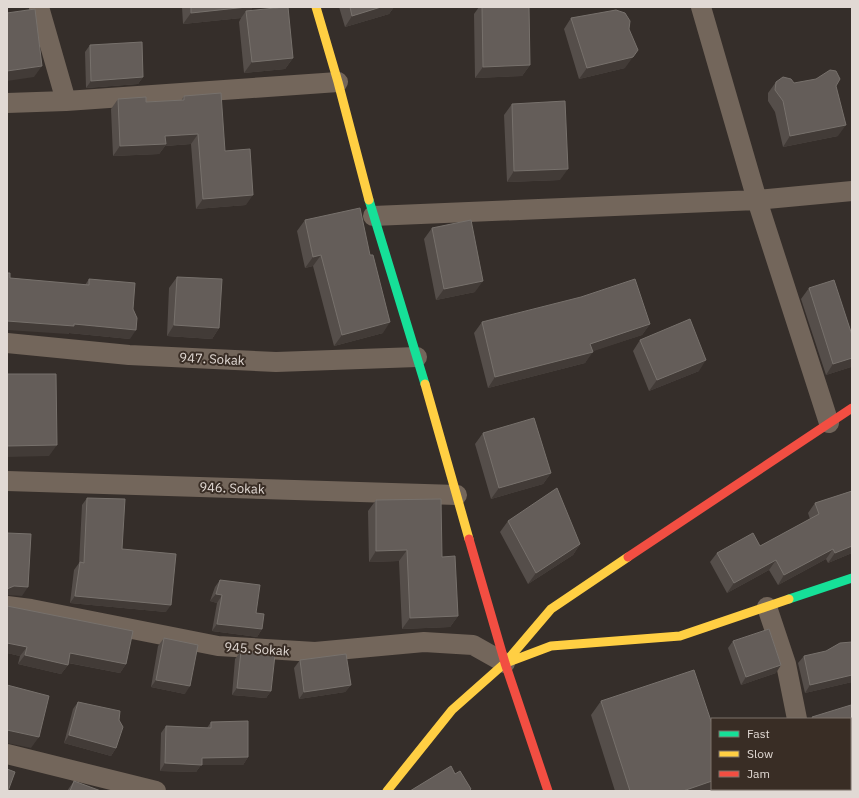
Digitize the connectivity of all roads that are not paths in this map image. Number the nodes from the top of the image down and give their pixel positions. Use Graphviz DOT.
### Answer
graph roads {
  1 [pos="39,7"];
  2 [pos="316,7"];
  3 [pos="701,7"];
  4 [pos="338,82"];
  5 [pos="66,102"];
  6 [pos="7,103"];
  7 [pos="852,191"];
  8 [pos="758,200"];
  9 [pos="373,216"];
  10 [pos="7,343"];
  11 [pos="418,357"];
  12 [pos="852,408"];
  13 [pos="830,423"];
  14 [pos="7,481"];
  15 [pos="457,496"];
  16 [pos="852,578"];
  17 [pos="7,606"];
  18 [pos="767,607"];
  19 [pos="505,663"];
  20 [pos="797,718"];
  21 [pos="7,754"];
  22 [pos="156,791"];
  23 [pos="387,791"];
  24 [pos="548,791"];
  1 -- 5 [label="street"];
  2 -- 4 [label="street"];
  3 -- 8 [label="street"];
  4 -- 5 [label="street"];
  4 -- 9 [label="street"];
  5 -- 6 [label="street"];
  7 -- 8 [label="street"];
  8 -- 9 [label="street"];
  8 -- 13 [label="street"];
  9 -- 11 [label="street"];
  10 -- 11 [label="street, 947. Sokak"];
  11 -- 15 [label="street"];
  12 -- 13 [label="street"];
  13 -- 19 [label="street"];
  14 -- 15 [label="street, 946. Sokak"];
  15 -- 19 [label="street"];
  16 -- 18 [label="street"];
  17 -- 19 [label="street, 945. Sokak"];
  18 -- 19 [label="street"];
  18 -- 20 [label="street"];
  19 -- 23 [label="street"];
  19 -- 24 [label="street"];
  21 -- 22 [label="street"];
}
